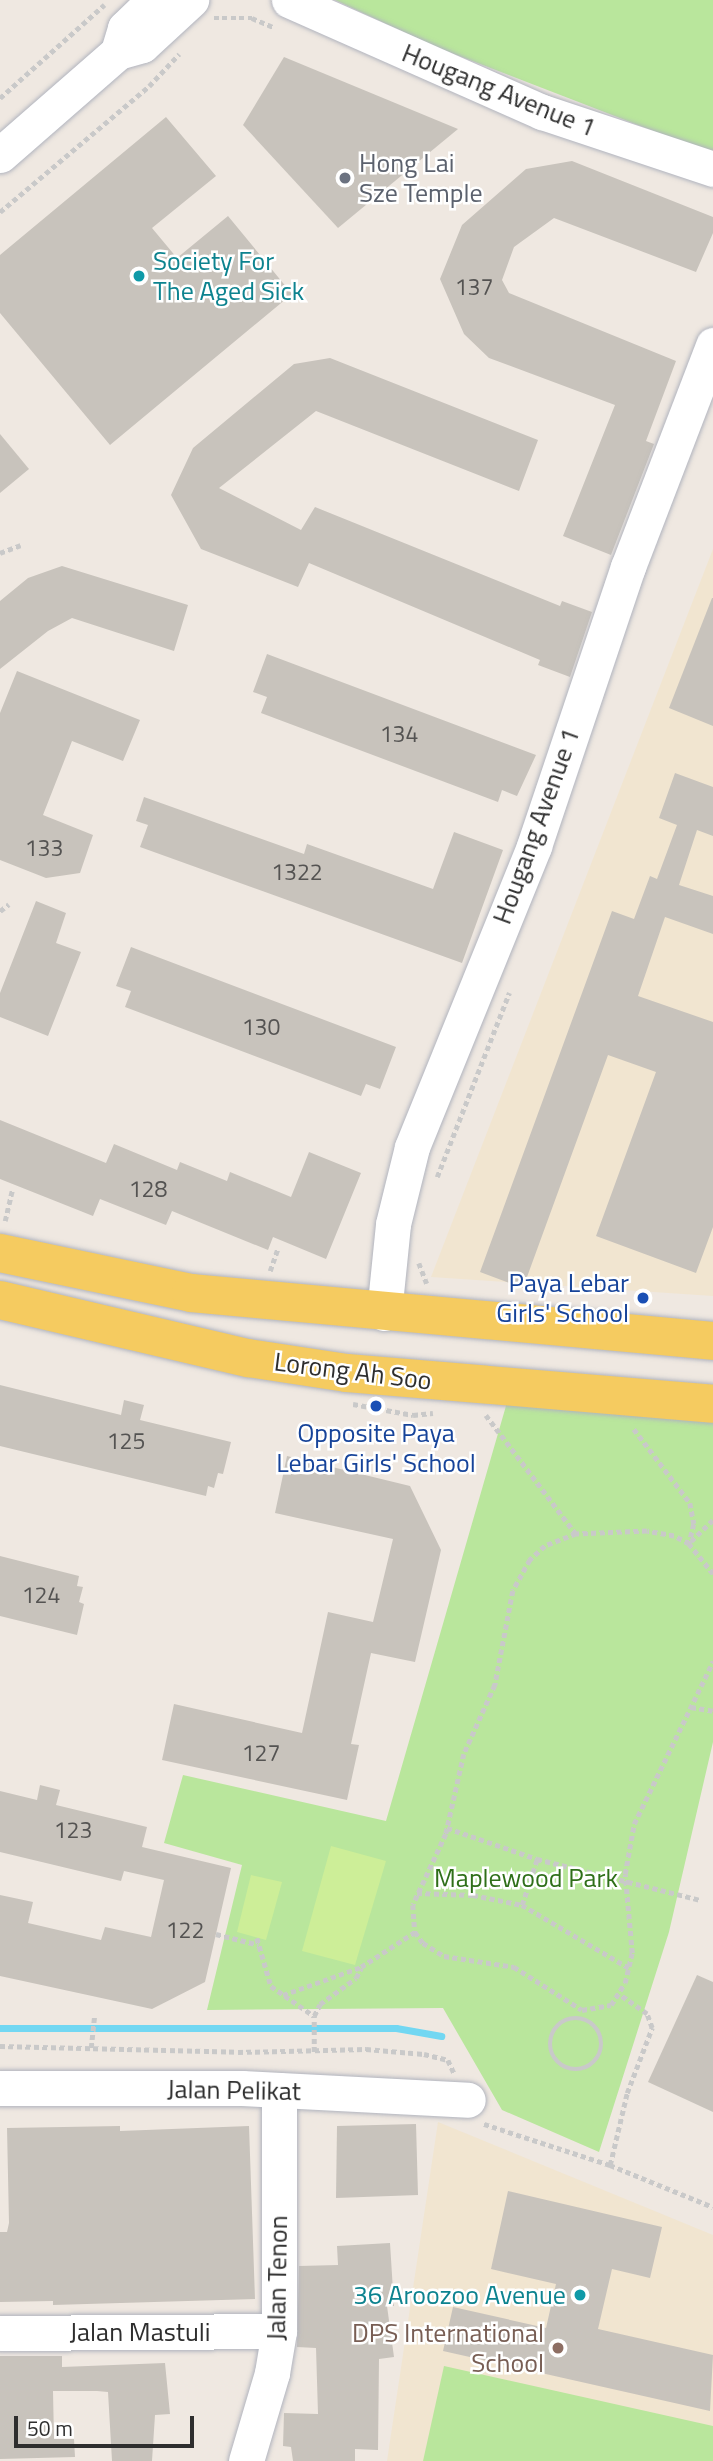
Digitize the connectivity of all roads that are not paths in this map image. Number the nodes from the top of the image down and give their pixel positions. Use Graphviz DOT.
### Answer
graph roads {
  1 [pos="154,0"];
  2 [pos="199,12"];
  3 [pos="288,16"];
  4 [pos="118,52"];
  5 [pos="0,155"];
  6 [pos="713,169"];
  7 [pos="713,345"];
  8 [pos="3,1237"];
  9 [pos="114,1279"];
  10 [pos="0,1300"];
  11 [pos="384,1313"];
  12 [pos="107,1326"];
  13 [pos="713,1341"];
  14 [pos="713,1404"];
  15 [pos="0,2088"];
  16 [pos="279,2090"];
  17 [pos="468,2100"];
  18 [pos="279,2331"];
  19 [pos="0,2333"];
  20 [pos="246,2461"];
  1 -- 4 [label="street"];
  2 -- 4 [label="street"];
  3 -- 6 [label="street, Hougang Avenue 1"];
  4 -- 5 [label="street"];
  7 -- 11 [label="street, Hougang Avenue 1"];
  8 -- 9 [label="main road"];
  9 -- 11 [label="main road"];
  9 -- 12 [label="main road"];
  10 -- 12 [label="main road, Lorong Ah Soo"];
  11 -- 13 [label="main road"];
  12 -- 14 [label="main road, Lorong Ah Soo"];
  15 -- 16 [label="street, Jalan Pelikat"];
  16 -- 17 [label="street, Jalan Pelikat"];
  16 -- 18 [label="street, Jalan Tenon"];
  18 -- 19 [label="street, Jalan Mastuli"];
  18 -- 20 [label="street, Jalan Tenon"];
}
